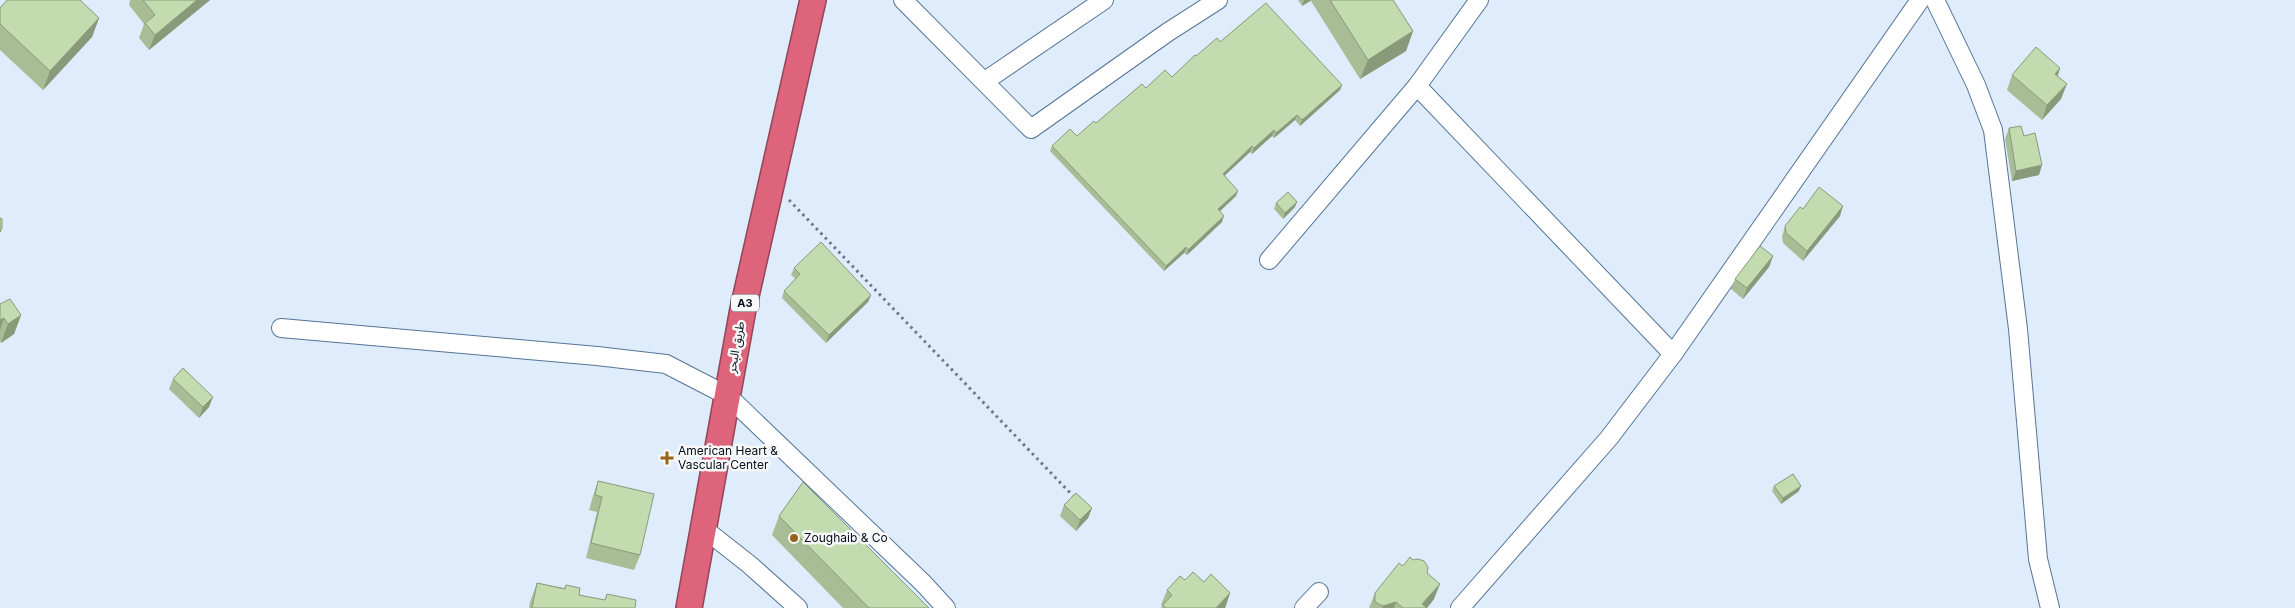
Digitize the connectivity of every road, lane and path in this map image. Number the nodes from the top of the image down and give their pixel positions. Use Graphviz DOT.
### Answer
graph roads {
  1 [pos="813,0"];
  2 [pos="903,0"];
  3 [pos="1104,0"];
  4 [pos="1218,0"];
  5 [pos="1479,0"];
  6 [pos="1920,0"];
  7 [pos="1934,0"];
  8 [pos="985,81"];
  9 [pos="1417,86"];
  10 [pos="772,180"];
  11 [pos="1269,260"];
  12 [pos="282,328"];
  13 [pos="1673,354"];
  14 [pos="728,396"];
  15 [pos="1079,502"];
  16 [pos="703,528"];
  17 [pos="1319,592"];
  18 [pos="689,608"];
  19 [pos="798,608"];
  20 [pos="946,608"];
  21 [pos="1304,608"];
  22 [pos="1460,608"];
  23 [pos="2050,608"];
  1 -- 10 [label="highway, طريق البحر / A3"];
  2 -- 8 [label="street"];
  3 -- 8 [label="street"];
  4 -- 8 [label="street"];
  5 -- 9 [label="street"];
  6 -- 13 [label="street"];
  7 -- 23 [label="street"];
  9 -- 11 [label="street"];
  9 -- 13 [label="street"];
  10 -- 14 [label="highway, طريق البحر / A3"];
  10 -- 15 [label="path"];
  12 -- 14 [label="street"];
  13 -- 22 [label="street"];
  14 -- 16 [label="highway, طريق البحر / A3"];
  14 -- 20 [label="street"];
  16 -- 18 [label="highway, طريق البحر / A3"];
  16 -- 19 [label="street"];
  17 -- 21 [label="street"];
}
